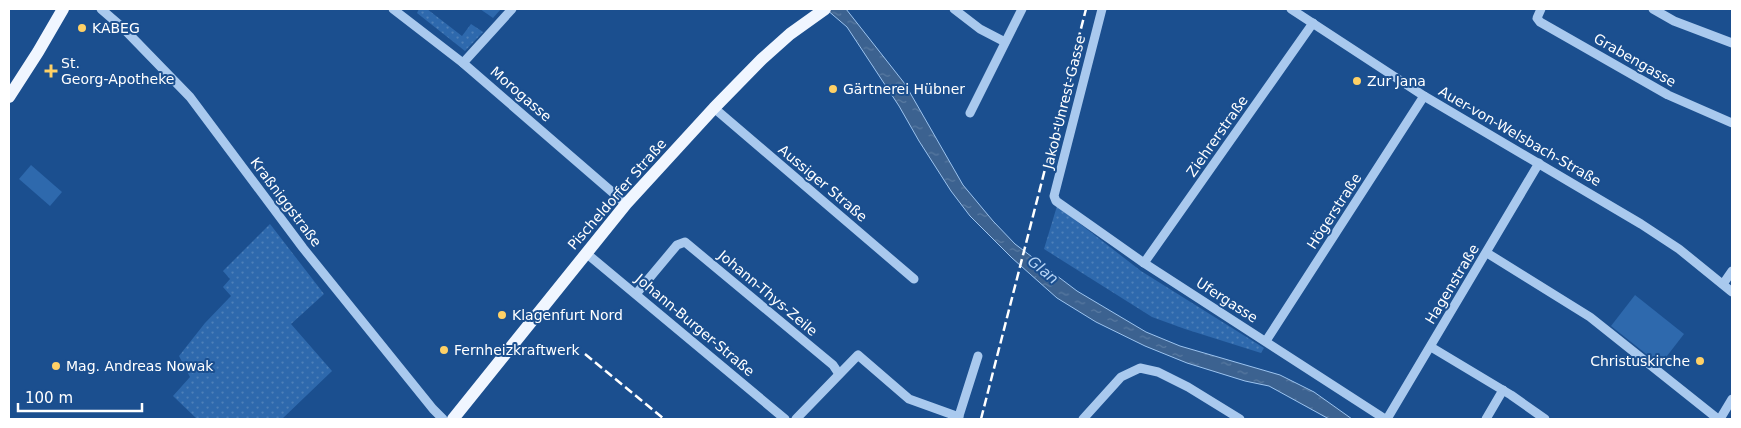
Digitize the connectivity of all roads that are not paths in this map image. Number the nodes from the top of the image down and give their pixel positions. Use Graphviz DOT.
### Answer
graph roads {
  1 [pos="63,9"];
  2 [pos="101,9"];
  3 [pos="394,9"];
  4 [pos="512,9"];
  5 [pos="954,9"];
  6 [pos="1022,9"];
  7 [pos="1102,9"];
  8 [pos="1291,9"];
  9 [pos="1541,9"];
  10 [pos="1653,9"];
  11 [pos="819,12"];
  12 [pos="1313,24"];
  13 [pos="1005,42"];
  14 [pos="1732,43"];
  15 [pos="463,63"];
  16 [pos="1424,96"];
  17 [pos="9,97"];
  18 [pos="714,108"];
  19 [pos="970,113"];
  20 [pos="1732,124"];
  21 [pos="1539,163"];
  22 [pos="1056,201"];
  23 [pos="626,204"];
  24 [pos="586,253"];
  25 [pos="1487,253"];
  26 [pos="1144,263"];
  27 [pos="1732,271"];
  28 [pos="914,279"];
  29 [pos="1723,284"];
  30 [pos="1732,292"];
  31 [pos="636,294"];
  32 [pos="1266,341"];
  33 [pos="1431,347"];
  34 [pos="978,356"];
  35 [pos="839,374"];
  36 [pos="1503,390"];
  37 [pos="1732,399"];
  38 [pos="958,418"];
  39 [pos="443,419"];
  40 [pos="453,419"];
  41 [pos="785,419"];
  42 [pos="796,419"];
  43 [pos="1083,419"];
  44 [pos="1240,419"];
  45 [pos="1386,419"];
  46 [pos="1486,419"];
  47 [pos="1545,419"];
  48 [pos="1719,419"];
  1 -- 17 [label="main road"];
  2 -- 39 [label="street, Kraßniggstraße"];
  3 -- 15 [label="street, Morogasse"];
  4 -- 15 [label="street"];
  5 -- 13 [label="street"];
  6 -- 13 [label="street"];
  7 -- 22 [label="street, Jakob-Unrest-Gasse"];
  8 -- 12 [label="street, Auer-von-Welsbach-Straße"];
  9 -- 20 [label="street, Grabengasse"];
  10 -- 14 [label="street"];
  11 -- 18 [label="main road, Pischeldorfer Straße"];
  12 -- 16 [label="street, Auer-von-Welsbach-Straße"];
  12 -- 26 [label="street, Ziehrerstraße"];
  13 -- 19 [label="street"];
  15 -- 23 [label="street, Morogasse"];
  16 -- 21 [label="street, Auer-von-Welsbach-Straße"];
  16 -- 32 [label="street, Högerstraße"];
  18 -- 23 [label="main road, Pischeldorfer Straße"];
  18 -- 28 [label="street, Aussiger Straße"];
  21 -- 25 [label="street, Hagenstraße"];
  21 -- 29 [label="street, Auer-von-Welsbach-Straße"];
  22 -- 26 [label="street, Ufergasse"];
  23 -- 24 [label="main road, Pischeldorfer Straße"];
  24 -- 31 [label="street, Johann-Burger-Straße"];
  24 -- 40 [label="main road, Pischeldorfer Straße"];
  25 -- 33 [label="street, Hagenstraße"];
  25 -- 48 [label="street"];
  26 -- 32 [label="street, Ufergasse"];
  27 -- 29 [label="street"];
  29 -- 30 [label="street, Auer-von-Welsbach-Straße"];
  31 -- 35 [label="street, Johann-Thys-Zeile"];
  31 -- 41 [label="street, Johann-Burger-Straße"];
  32 -- 45 [label="street, Ufergasse"];
  33 -- 36 [label="street"];
  33 -- 45 [label="street, Hagenstraße"];
  34 -- 38 [label="street"];
  35 -- 38 [label="street"];
  35 -- 42 [label="street"];
  36 -- 46 [label="street"];
  36 -- 47 [label="street"];
  37 -- 48 [label="street"];
  43 -- 44 [label="street"];
}
